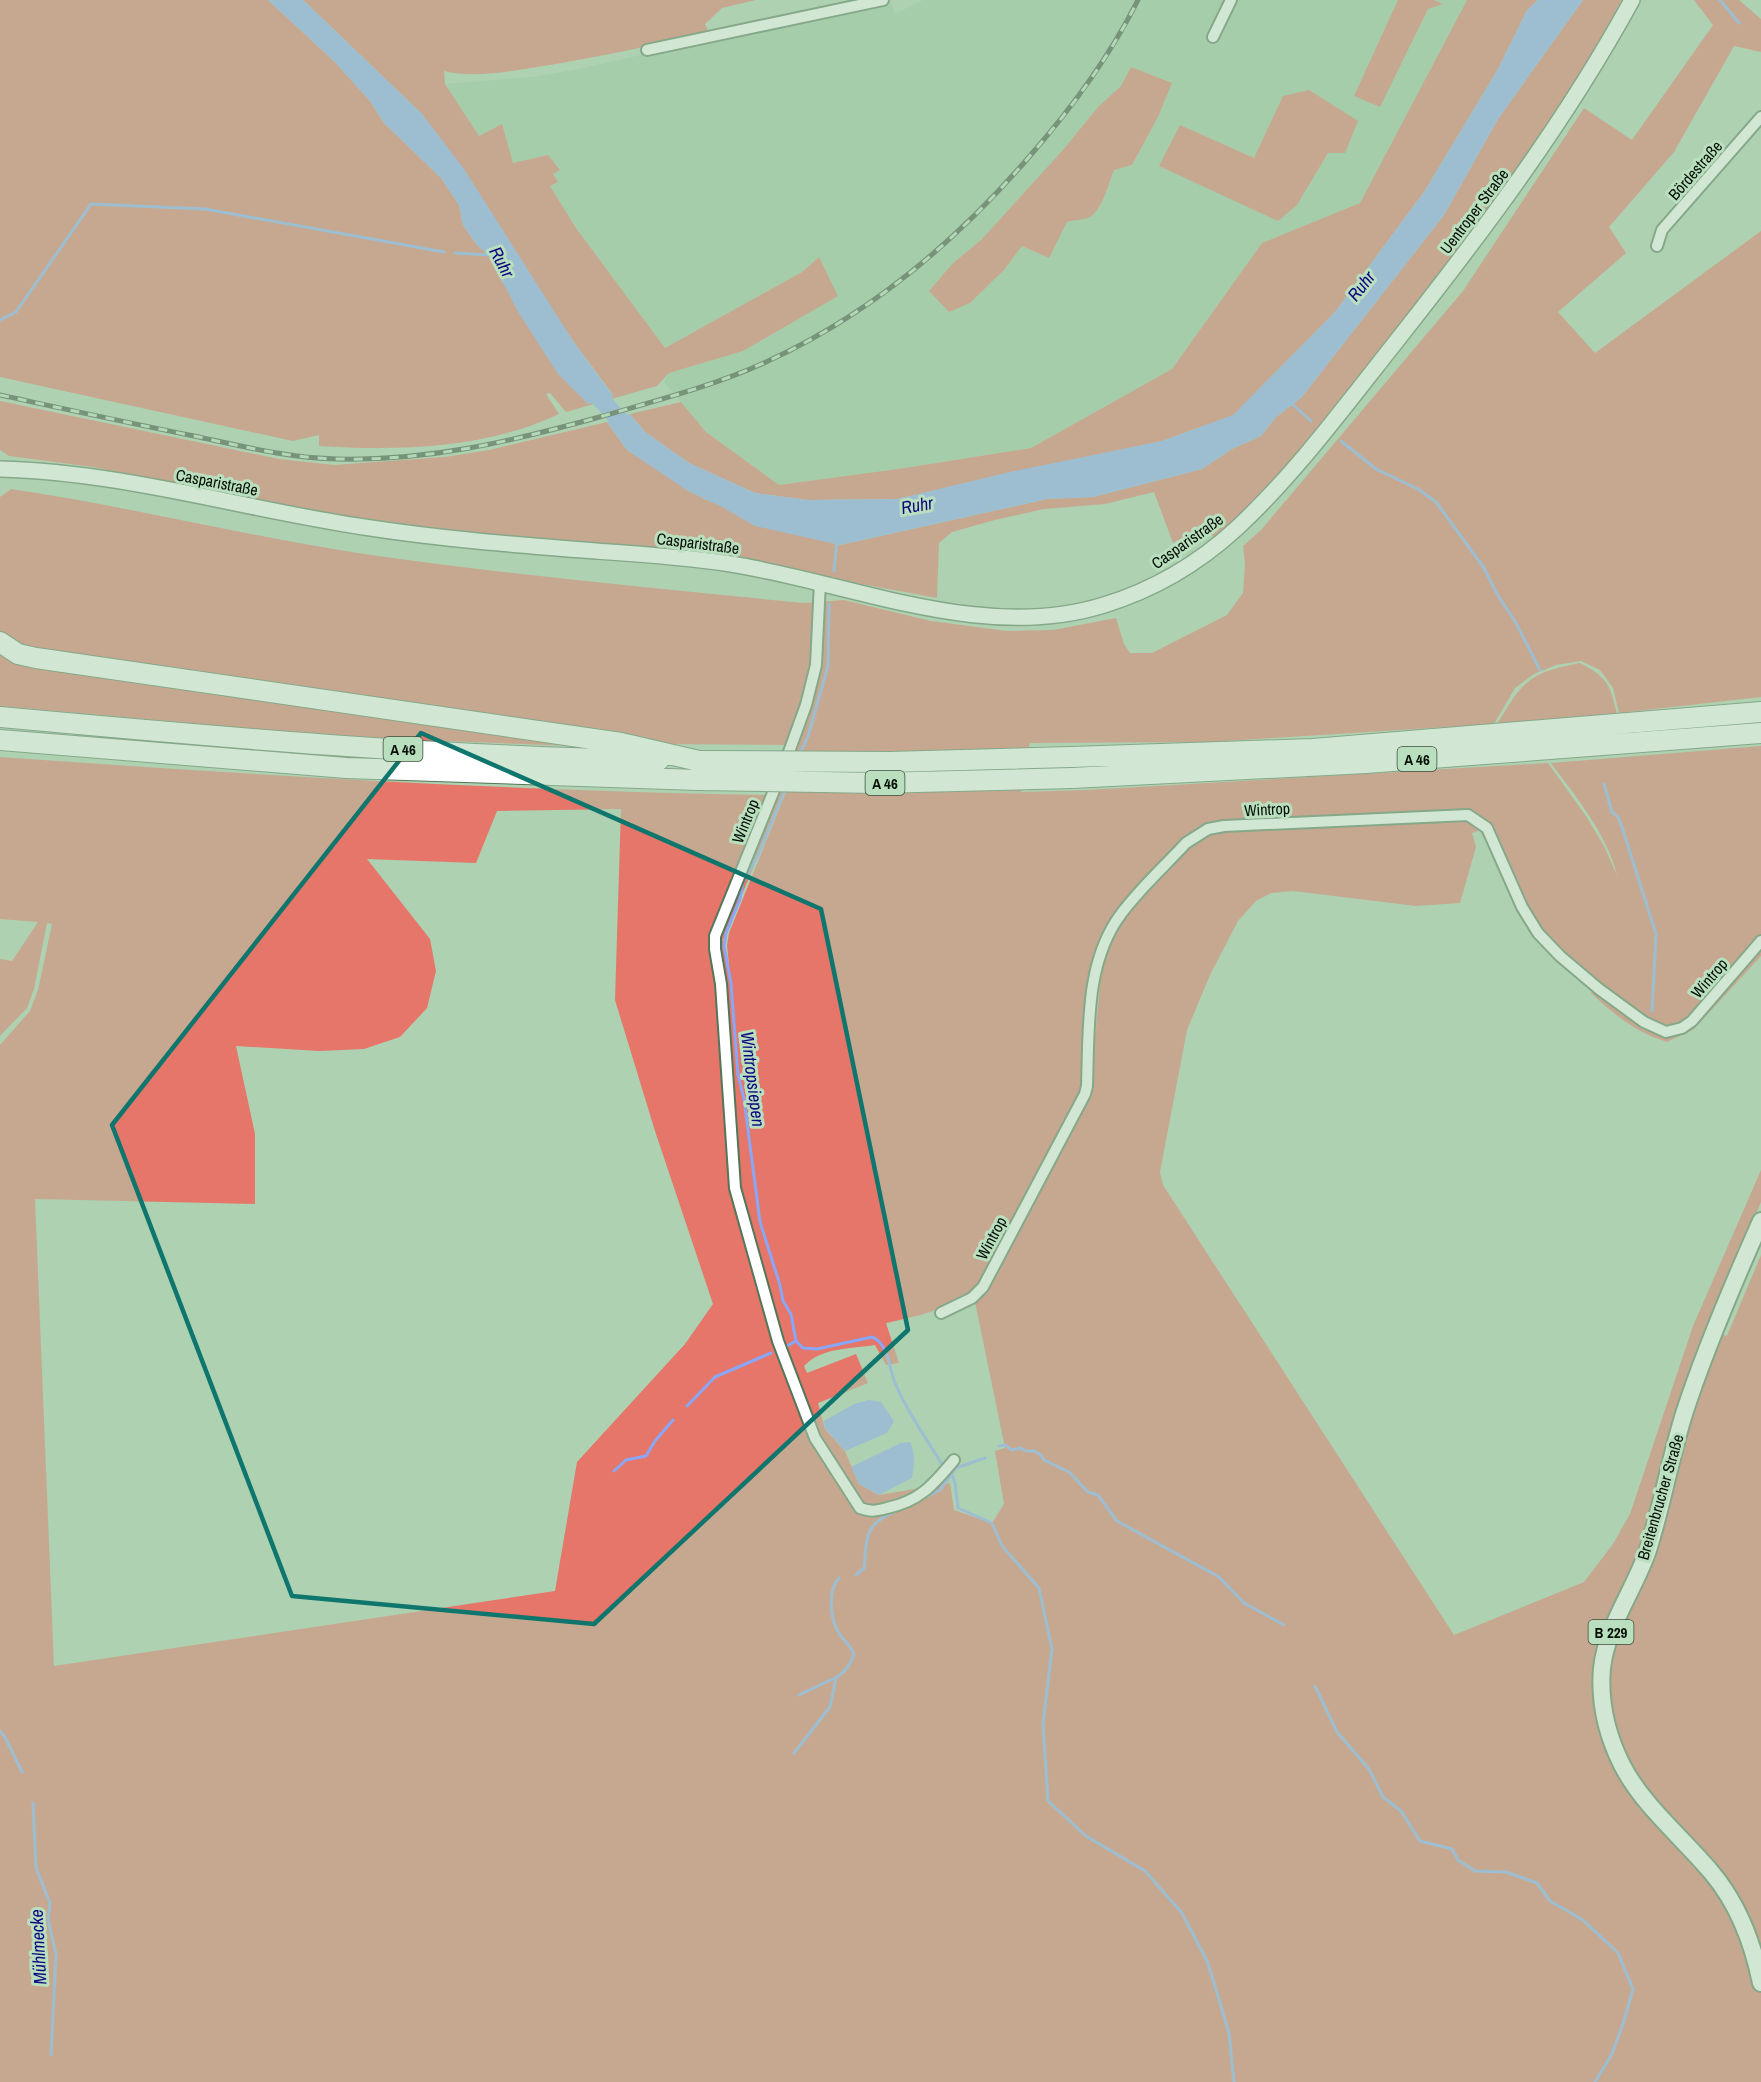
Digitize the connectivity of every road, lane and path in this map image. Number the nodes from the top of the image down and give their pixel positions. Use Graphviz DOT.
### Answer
graph roads {
  1 [pos="883,0"];
  2 [pos="1231,0"];
  3 [pos="1632,0"];
  4 [pos="1213,37"];
  5 [pos="647,50"];
  6 [pos="1761,117"];
  7 [pos="1657,246"];
  8 [pos="1325,429"];
  9 [pos="0,469"];
  10 [pos="820,582"];
  11 [pos="0,642"];
  12 [pos="1761,712"];
  13 [pos="1,717"];
  14 [pos="1761,733"];
  15 [pos="0,740"];
  16 [pos="698,770"];
  17 [pos="1761,940"];
  18 [pos="1761,1221"];
  19 [pos="940,1313"];
  20 [pos="954,1460"];
  21 [pos="1761,1983"];
  1 -- 5 [label="street"];
  2 -- 4 [label="street"];
  3 -- 8 [label="main road, Uentroper Straße"];
  6 -- 7 [label="street, Bördestraße"];
  8 -- 10 [label="main road, Casparistraße"];
  9 -- 10 [label="main road, Casparistraße"];
  10 -- 20 [label="street, Wintrop"];
  11 -- 16 [label="highway"];
  12 -- 16 [label="highway, A 46, bridge"];
  13 -- 16 [label="highway, A 46"];
  14 -- 16 [label="highway, A 46, bridge"];
  15 -- 16 [label="highway, A 46"];
  17 -- 19 [label="street, Wintrop"];
  18 -- 21 [label="main road, Breitenbrucher Straße / B 229"];
}
